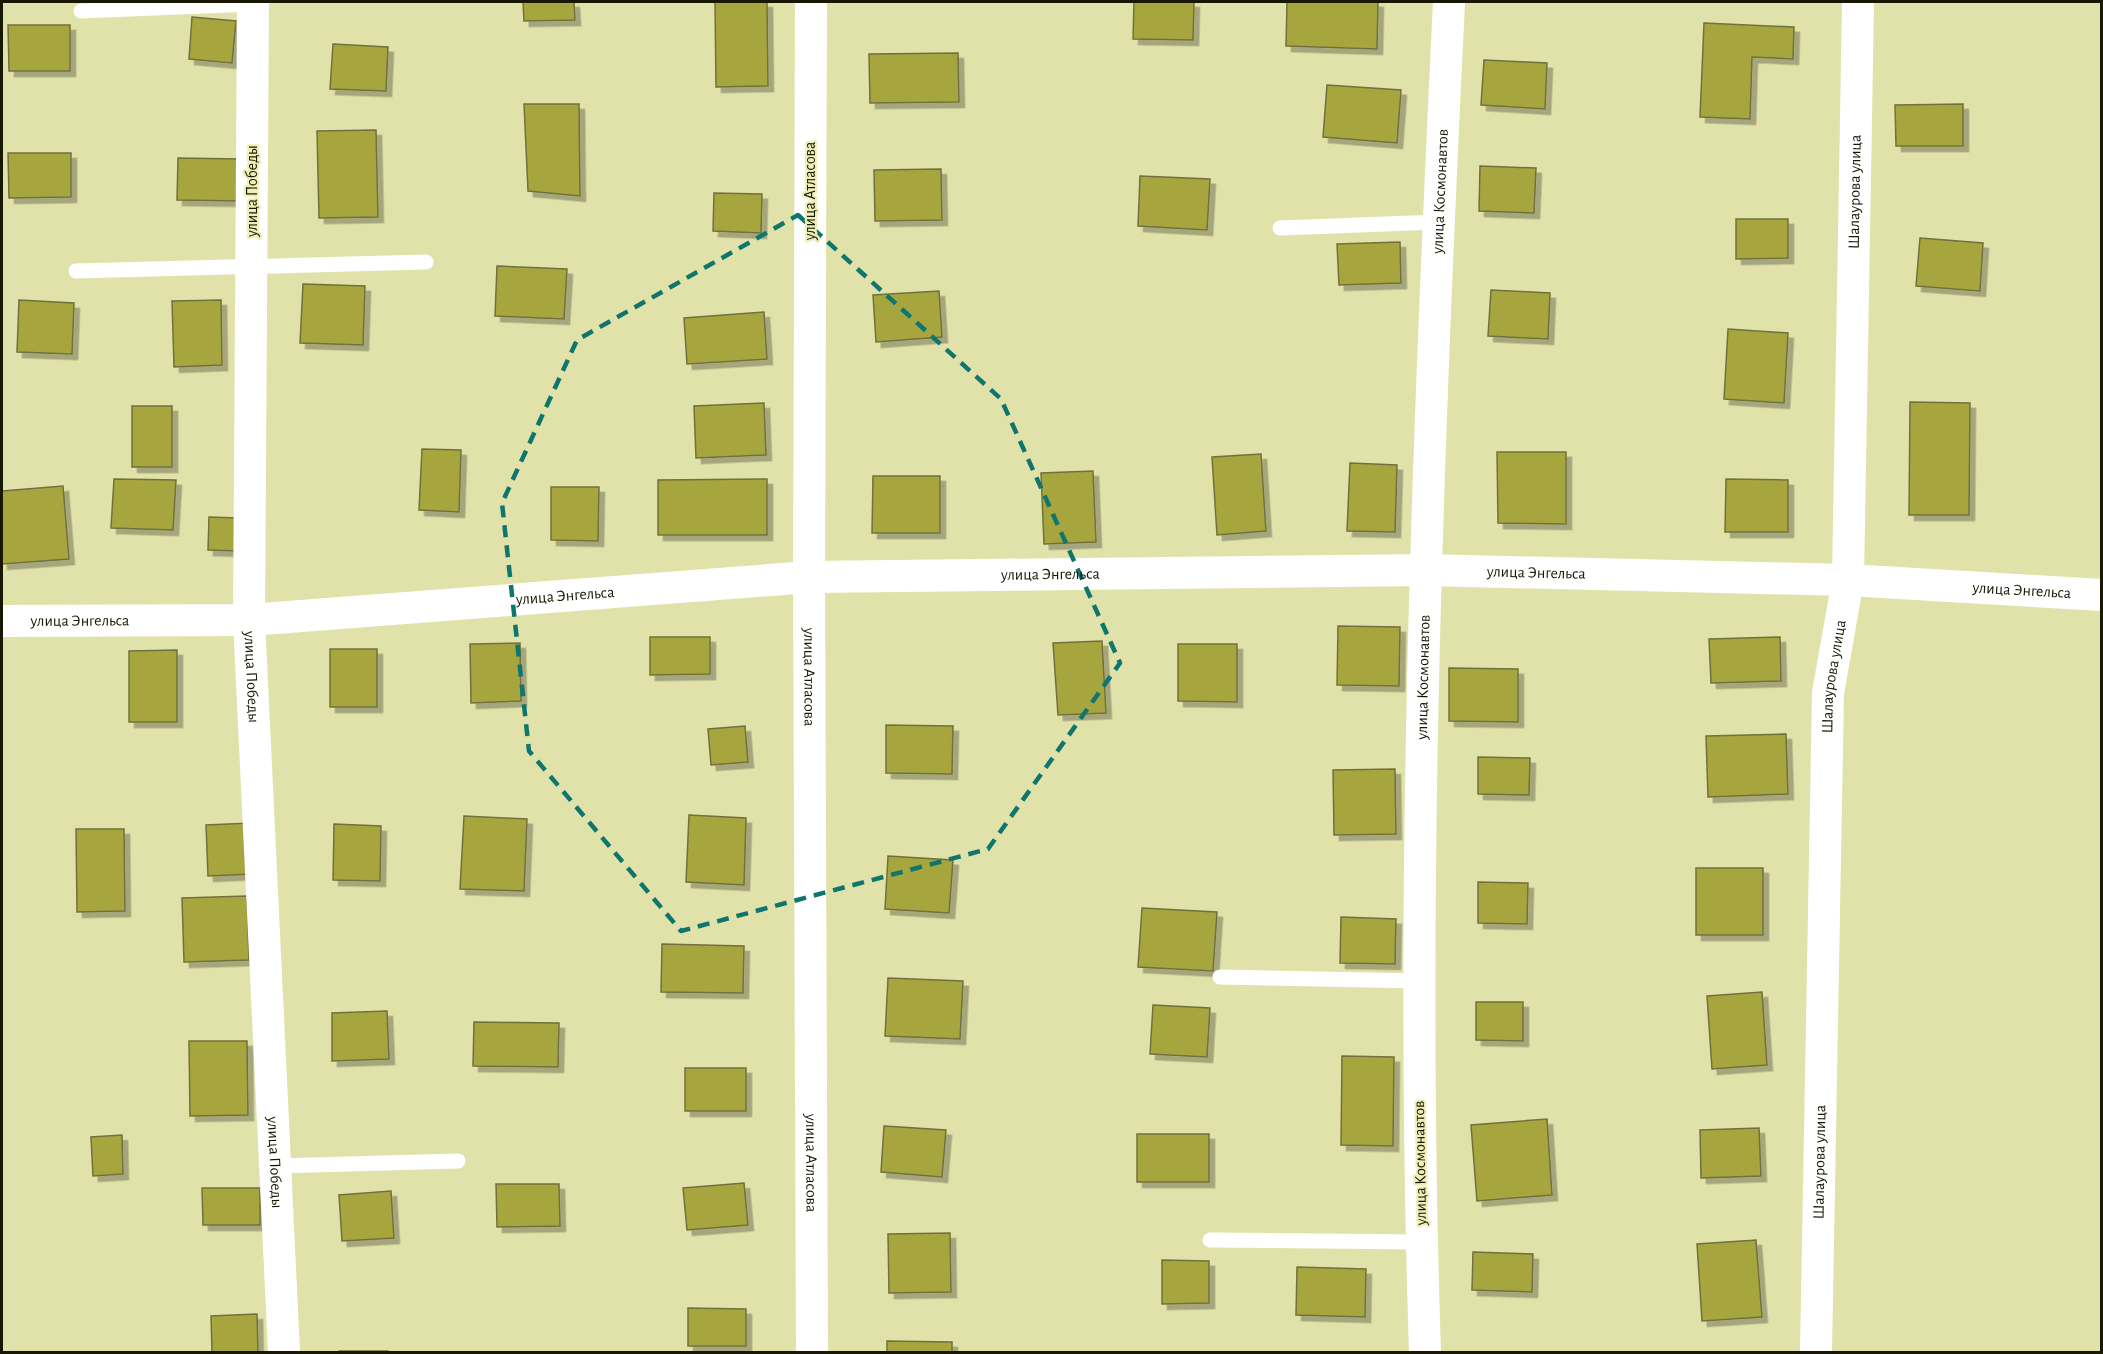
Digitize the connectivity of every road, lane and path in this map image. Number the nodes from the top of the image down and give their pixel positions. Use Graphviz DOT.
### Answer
graph roads {
  1 [pos="811,2"];
  2 [pos="1449,2"];
  3 [pos="1858,2"];
  4 [pos="253,3"];
  5 [pos="81,11"];
  6 [pos="1438,222"];
  7 [pos="1280,228"];
  8 [pos="426,262"];
  9 [pos="251,266"];
  10 [pos="76,271"];
  11 [pos="1425,570"];
  12 [pos="808,577"];
  13 [pos="1848,580"];
  14 [pos="2102,595"];
  15 [pos="249,620"];
  16 [pos="2,621"];
  17 [pos="1220,977"];
  18 [pos="1418,981"];
  19 [pos="458,1161"];
  20 [pos="275,1166"];
  21 [pos="1209,1240"];
  22 [pos="1421,1242"];
  23 [pos="284,1353"];
  24 [pos="812,1353"];
  25 [pos="1425,1353"];
  26 [pos="1816,1353"];
  1 -- 12 [label="street, улица Атласова"];
  2 -- 6 [label="street, улица Космонавтов"];
  3 -- 13 [label="street, Шалаурова улица"];
  4 -- 5 [label="lane"];
  4 -- 9 [label="street, улица Победы"];
  6 -- 7 [label="lane"];
  6 -- 11 [label="street, улица Космонавтов"];
  8 -- 9 [label="lane"];
  9 -- 10 [label="lane"];
  9 -- 15 [label="street, улица Победы"];
  11 -- 12 [label="street, улица Энгельса"];
  11 -- 13 [label="street, улица Энгельса"];
  11 -- 18 [label="street, улица Космонавтов"];
  12 -- 15 [label="street, улица Энгельса"];
  12 -- 24 [label="street, улица Атласова"];
  13 -- 14 [label="street, улица Энгельса"];
  13 -- 26 [label="street, Шалаурова улица"];
  15 -- 16 [label="street, улица Энгельса"];
  15 -- 20 [label="street, улица Победы"];
  17 -- 18 [label="lane"];
  18 -- 22 [label="street, улица Космонавтов"];
  19 -- 20 [label="lane"];
  20 -- 23 [label="street, улица Победы"];
  21 -- 22 [label="lane"];
  22 -- 25 [label="street, улица Космонавтов"];
}
